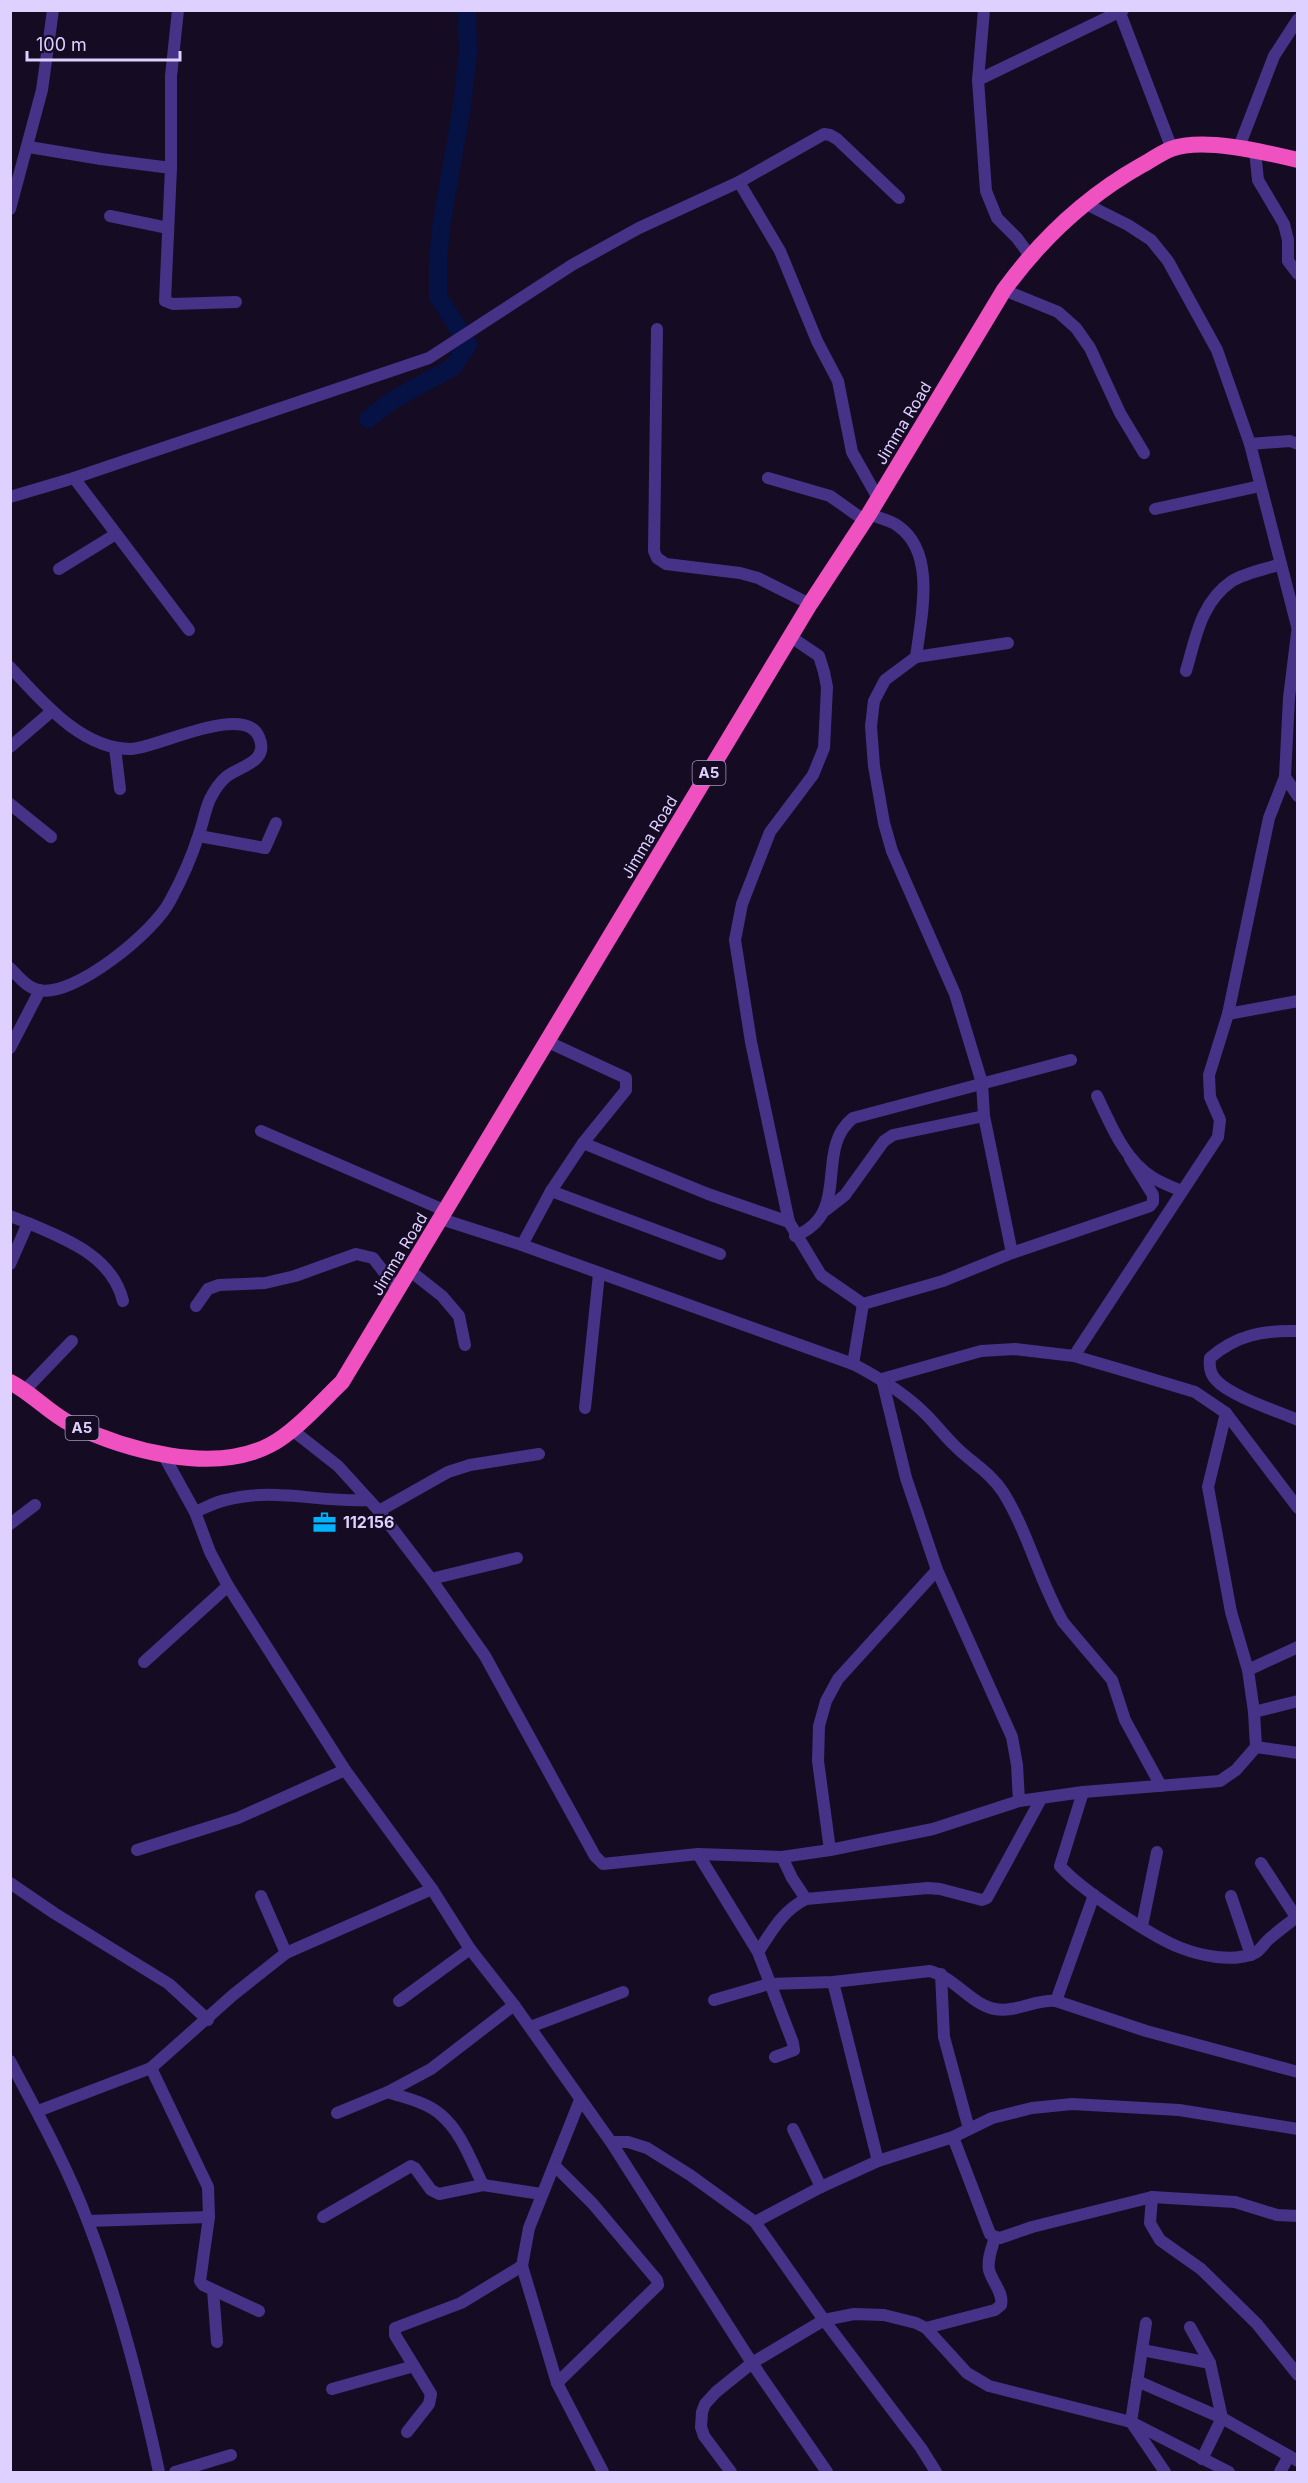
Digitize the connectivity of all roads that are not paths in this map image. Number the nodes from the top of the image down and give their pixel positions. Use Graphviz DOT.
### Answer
graph roads {
  1 [pos="53,10"];
  2 [pos="178,10"];
  3 [pos="984,10"];
  4 [pos="1121,12"];
  5 [pos="1298,19"];
  6 [pos="978,80"];
  7 [pos="28,147"];
  8 [pos="1172,148"];
  9 [pos="1247,149"];
  10 [pos="1298,160"];
  11 [pos="171,168"];
  12 [pos="739,182"];
  13 [pos="899,198"];
  14 [pos="1084,203"];
  15 [pos="10,209"];
  16 [pos="110,216"];
  17 [pos="168,228"];
  18 [pos="1030,256"];
  19 [pos="1298,274"];
  20 [pos="1004,290"];
  21 [pos="236,302"];
  22 [pos="657,328"];
  23 [pos="1250,444"];
  24 [pos="1298,444"];
  25 [pos="1144,453"];
  26 [pos="74,478"];
  27 [pos="768,478"];
  28 [pos="1260,486"];
  29 [pos="10,497"];
  30 [pos="878,498"];
  31 [pos="1155,509"];
  32 [pos="867,517"];
  33 [pos="116,534"];
  34 [pos="1281,564"];
  35 [pos="58,569"];
  36 [pos="810,604"];
  37 [pos="1297,626"];
  38 [pos="189,630"];
  39 [pos="791,637"];
  40 [pos="1008,643"];
  41 [pos="916,657"];
  42 [pos="10,667"];
  43 [pos="1186,671"];
  44 [pos="52,711"];
  45 [pos="10,747"];
  46 [pos="115,748"];
  47 [pos="1285,777"];
  48 [pos="120,789"];
  49 [pos="1298,796"];
  50 [pos="10,804"];
  51 [pos="276,823"];
  52 [pos="199,836"];
  53 [pos="51,837"];
  54 [pos="10,968"];
  55 [pos="40,990"];
  56 [pos="1298,1001"];
  57 [pos="1228,1014"];
  58 [pos="546,1041"];
  59 [pos="10,1048"];
  60 [pos="1071,1060"];
  61 [pos="982,1083"];
  62 [pos="1097,1096"];
  63 [pos="984,1116"];
  64 [pos="261,1131"];
  65 [pos="583,1143"];
  66 [pos="1130,1158"];
  67 [pos="551,1191"];
  68 [pos="1182,1191"];
  69 [pos="825,1210"];
  70 [pos="443,1215"];
  71 [pos="10,1216"];
  72 [pos="789,1222"];
  73 [pos="28,1223"];
  74 [pos="795,1236"];
  75 [pos="522,1245"];
  76 [pos="1012,1253"];
  77 [pos="720,1254"];
  78 [pos="10,1264"];
  79 [pos="410,1270"];
  80 [pos="599,1274"];
  81 [pos="398,1290"];
  82 [pos="123,1301"];
  83 [pos="863,1304"];
  84 [pos="196,1306"];
  85 [pos="1298,1331"];
  86 [pos="72,1341"];
  87 [pos="465,1345"];
  88 [pos="1074,1356"];
  89 [pos="853,1365"];
  90 [pos="882,1379"];
  91 [pos="18,1386"];
  92 [pos="585,1408"];
  93 [pos="1226,1413"];
  94 [pos="1298,1420"];
  95 [pos="291,1430"];
  96 [pos="538,1454"];
  97 [pos="164,1456"];
  98 [pos="369,1500"];
  99 [pos="35,1504"];
  100 [pos="1298,1508"];
  101 [pos="379,1511"];
  102 [pos="195,1512"];
  103 [pos="10,1524"];
  104 [pos="517,1558"];
  105 [pos="937,1570"];
  106 [pos="431,1579"];
  107 [pos="228,1586"];
  108 [pos="1298,1647"];
  109 [pos="144,1662"];
  110 [pos="1248,1670"];
  111 [pos="1298,1701"];
  112 [pos="1254,1712"];
  113 [pos="1256,1747"];
  114 [pos="1298,1753"];
  115 [pos="345,1770"];
  116 [pos="1161,1786"];
  117 [pos="1083,1792"];
  118 [pos="1041,1799"];
  119 [pos="1019,1801"];
  120 [pos="136,1850"];
  121 [pos="830,1850"];
  122 [pos="1157,1852"];
  123 [pos="698,1854"];
  124 [pos="782,1857"];
  125 [pos="1261,1863"];
  126 [pos="10,1883"];
  127 [pos="432,1889"];
  128 [pos="1094,1895"];
  129 [pos="261,1896"];
  130 [pos="1231,1896"];
  131 [pos="806,1899"];
  132 [pos="1297,1916"];
  133 [pos="1142,1926"];
  134 [pos="470,1949"];
  135 [pos="758,1952"];
  136 [pos="286,1953"];
  137 [pos="1251,1955"];
  138 [pos="941,1974"];
  139 [pos="833,1982"];
  140 [pos="769,1984"];
  141 [pos="624,1992"];
  142 [pos="714,2000"];
  143 [pos="399,2001"];
  144 [pos="1056,2001"];
  145 [pos="514,2005"];
  146 [pos="208,2020"];
  147 [pos="530,2027"];
  148 [pos="775,2057"];
  149 [pos="10,2061"];
  150 [pos="151,2068"];
  151 [pos="1298,2072"];
  152 [pos="17,2087"];
  153 [pos="388,2092"];
  154 [pos="580,2100"];
  155 [pos="38,2111"];
  156 [pos="337,2113"];
  157 [pos="793,2129"];
  158 [pos="969,2129"];
  159 [pos="1298,2129"];
  160 [pos="952,2137"];
  161 [pos="611,2142"];
  162 [pos="878,2161"];
  163 [pos="555,2166"];
  164 [pos="483,2185"];
  165 [pos="821,2187"];
  166 [pos="541,2194"];
  167 [pos="1152,2197"];
  168 [pos="1298,2216"];
  169 [pos="209,2217"];
  170 [pos="322,2217"];
  171 [pos="88,2221"];
  172 [pos="755,2222"];
  173 [pos="994,2237"];
  174 [pos="522,2266"];
  175 [pos="213,2290"];
  176 [pos="259,2311"];
  177 [pos="824,2320"];
  178 [pos="1146,2323"];
  179 [pos="1190,2327"];
  180 [pos="926,2328"];
  181 [pos="217,2342"];
  182 [pos="1142,2350"];
  183 [pos="752,2363"];
  184 [pos="1210,2363"];
  185 [pos="414,2366"];
  186 [pos="1298,2375"];
  187 [pos="1137,2381"];
  188 [pos="557,2383"];
  189 [pos="332,2389"];
  190 [pos="1222,2418"];
  191 [pos="1131,2422"];
  192 [pos="407,2432"];
  193 [pos="231,2455"];
  194 [pos="1293,2458"];
  195 [pos="1202,2459"];
  196 [pos="159,2472"];
  197 [pos="175,2472"];
  198 [pos="603,2472"];
  199 [pos="731,2472"];
  200 [pos="827,2472"];
  201 [pos="936,2472"];
  202 [pos="1165,2472"];
  203 [pos="1229,2472"];
  204 [pos="1280,2472"];
  1 -- 7 [label="street"];
  2 -- 11 [label="street"];
  3 -- 6 [label="street"];
  4 -- 6 [label="street"];
  4 -- 8 [label="street"];
  5 -- 9 [label="street"];
  6 -- 18 [label="street"];
  7 -- 11 [label="street"];
  7 -- 15 [label="street"];
  8 -- 9 [label="highway, Jimma Road / A5"];
  8 -- 14 [label="highway, Jimma Road / A5"];
  9 -- 10 [label="highway, Jimma Road / A5"];
  9 -- 19 [label="street"];
  11 -- 17 [label="street"];
  12 -- 13 [label="street"];
  12 -- 26 [label="street"];
  12 -- 30 [label="street"];
  14 -- 18 [label="highway, Jimma Road / A5"];
  14 -- 23 [label="street"];
  16 -- 17 [label="street"];
  17 -- 21 [label="street"];
  18 -- 20 [label="highway, Jimma Road / A5"];
  20 -- 25 [label="street"];
  20 -- 30 [label="highway, Jimma Road / A5"];
  22 -- 36 [label="street"];
  23 -- 24 [label="street"];
  23 -- 28 [label="street"];
  26 -- 29 [label="street"];
  26 -- 33 [label="street"];
  27 -- 32 [label="street"];
  28 -- 31 [label="street"];
  28 -- 34 [label="street"];
  30 -- 32 [label="highway, Jimma Road / A5"];
  32 -- 36 [label="highway, Jimma Road / A5"];
  32 -- 41 [label="street"];
  33 -- 35 [label="street"];
  33 -- 38 [label="street"];
  34 -- 37 [label="street"];
  34 -- 43 [label="street"];
  36 -- 39 [label="highway, Jimma Road / A5"];
  37 -- 47 [label="street"];
  39 -- 58 [label="highway, Jimma Road / A5"];
  39 -- 72 [label="street"];
  40 -- 41 [label="street"];
  41 -- 61 [label="street"];
  42 -- 44 [label="street"];
  44 -- 45 [label="street"];
  44 -- 46 [label="street"];
  46 -- 48 [label="street"];
  46 -- 52 [label="street"];
  47 -- 49 [label="street"];
  47 -- 57 [label="street"];
  50 -- 53 [label="street"];
  51 -- 52 [label="street"];
  52 -- 55 [label="street"];
  54 -- 55 [label="street"];
  55 -- 59 [label="street"];
  56 -- 57 [label="street"];
  57 -- 68 [label="street"];
  58 -- 65 [label="street"];
  58 -- 70 [label="highway, Jimma Road / A5"];
  60 -- 61 [label="street"];
  61 -- 63 [label="street"];
  61 -- 69 [label="street"];
  62 -- 66 [label="street"];
  63 -- 69 [label="street"];
  63 -- 76 [label="street"];
  64 -- 70 [label="street"];
  65 -- 67 [label="street"];
  65 -- 72 [label="street"];
  66 -- 68 [label="street"];
  66 -- 76 [label="street"];
  67 -- 75 [label="street"];
  67 -- 77 [label="street"];
  68 -- 88 [label="street"];
  69 -- 74 [label="street"];
  70 -- 75 [label="street"];
  70 -- 79 [label="highway, Jimma Road / A5"];
  71 -- 73 [label="street"];
  72 -- 74 [label="street"];
  73 -- 78 [label="street"];
  73 -- 82 [label="street"];
  74 -- 83 [label="street"];
  75 -- 80 [label="street"];
  76 -- 83 [label="street"];
  79 -- 81 [label="highway, Jimma Road / A5"];
  79 -- 87 [label="street"];
  80 -- 89 [label="street"];
  80 -- 92 [label="street"];
  81 -- 84 [label="street"];
  81 -- 95 [label="highway, Jimma Road / A5"];
  83 -- 89 [label="street"];
  85 -- 94 [label="street"];
  86 -- 91 [label="street"];
  88 -- 90 [label="street"];
  88 -- 93 [label="street"];
  89 -- 90 [label="street"];
  90 -- 105 [label="street"];
  90 -- 116 [label="street"];
  91 -- 97 [label="highway, Jimma Road / A5"];
  93 -- 100 [label="street"];
  93 -- 110 [label="street"];
  95 -- 97 [label="highway, Jimma Road / A5"];
  95 -- 98 [label="street"];
  96 -- 101 [label="street"];
  97 -- 102 [label="street"];
  98 -- 101 [label="street"];
  98 -- 102 [label="street"];
  99 -- 103 [label="street"];
  101 -- 106 [label="street"];
  102 -- 107 [label="street"];
  104 -- 106 [label="street"];
  105 -- 119 [label="street"];
  105 -- 121 [label="street"];
  106 -- 123 [label="street"];
  107 -- 109 [label="street"];
  107 -- 115 [label="street"];
  108 -- 110 [label="street"];
  110 -- 112 [label="street"];
  111 -- 112 [label="street"];
  112 -- 113 [label="street"];
  113 -- 114 [label="street"];
  113 -- 116 [label="street"];
  115 -- 120 [label="street"];
  115 -- 127 [label="street"];
  116 -- 117 [label="street"];
  117 -- 118 [label="street"];
  117 -- 128 [label="street"];
  118 -- 119 [label="street"];
  118 -- 131 [label="street"];
  119 -- 121 [label="street"];
  121 -- 124 [label="street"];
  122 -- 133 [label="street"];
  123 -- 124 [label="street"];
  123 -- 135 [label="street"];
  124 -- 131 [label="street"];
  125 -- 132 [label="street"];
  126 -- 146 [label="street"];
  127 -- 134 [label="street"];
  127 -- 136 [label="street"];
  128 -- 133 [label="street"];
  128 -- 144 [label="street"];
  129 -- 136 [label="street"];
  130 -- 137 [label="street"];
  131 -- 135 [label="street"];
  132 -- 137 [label="street"];
  133 -- 137 [label="street"];
  134 -- 143 [label="street"];
  134 -- 145 [label="street"];
  135 -- 140 [label="street"];
  136 -- 146 [label="street"];
  138 -- 139 [label="street"];
  138 -- 144 [label="street"];
  138 -- 158 [label="street"];
  139 -- 140 [label="street"];
  139 -- 162 [label="street"];
  140 -- 142 [label="street"];
  140 -- 148 [label="street"];
  141 -- 147 [label="street"];
  144 -- 151 [label="street"];
  145 -- 147 [label="street"];
  145 -- 153 [label="street"];
  146 -- 150 [label="street"];
  147 -- 154 [label="street"];
  149 -- 152 [label="street"];
  150 -- 155 [label="street"];
  150 -- 169 [label="street"];
  152 -- 155 [label="street"];
  153 -- 156 [label="street"];
  153 -- 164 [label="street"];
  154 -- 161 [label="street"];
  154 -- 163 [label="street"];
  155 -- 171 [label="street"];
  157 -- 165 [label="street"];
  158 -- 159 [label="street"];
  158 -- 160 [label="street"];
  160 -- 162 [label="street"];
  160 -- 173 [label="street"];
  161 -- 172 [label="street"];
  161 -- 183 [label="street"];
  162 -- 165 [label="street"];
  163 -- 166 [label="street"];
  163 -- 188 [label="street"];
  164 -- 166 [label="street"];
  164 -- 170 [label="street"];
  165 -- 172 [label="street"];
  166 -- 174 [label="street"];
  167 -- 168 [label="street"];
  167 -- 173 [label="street"];
  167 -- 186 [label="street"];
  169 -- 171 [label="street"];
  169 -- 175 [label="street"];
  171 -- 196 [label="street"];
  172 -- 177 [label="street"];
  173 -- 180 [label="street"];
  174 -- 185 [label="street"];
  174 -- 188 [label="street"];
  175 -- 176 [label="street"];
  175 -- 181 [label="street"];
  177 -- 180 [label="street"];
  177 -- 183 [label="street"];
  177 -- 201 [label="street"];
  178 -- 182 [label="street"];
  179 -- 184 [label="street"];
  180 -- 191 [label="street"];
  182 -- 184 [label="street"];
  182 -- 187 [label="street"];
  183 -- 199 [label="street"];
  183 -- 200 [label="street"];
  184 -- 190 [label="street"];
  185 -- 189 [label="street"];
  185 -- 192 [label="street"];
  187 -- 190 [label="street"];
  187 -- 191 [label="street"];
  188 -- 198 [label="street"];
  190 -- 194 [label="street"];
  190 -- 195 [label="street"];
  191 -- 195 [label="street"];
  191 -- 202 [label="street"];
  193 -- 197 [label="street"];
  194 -- 204 [label="street"];
  195 -- 203 [label="street"];
}
